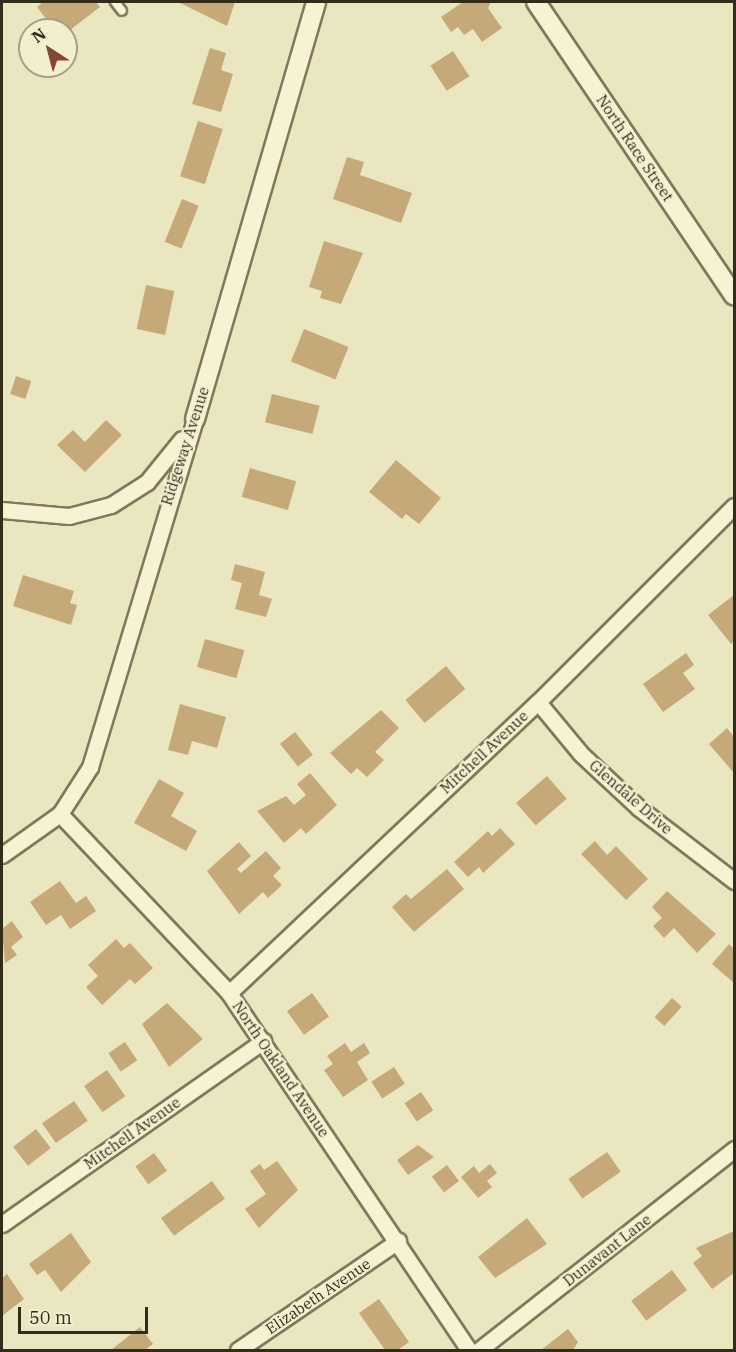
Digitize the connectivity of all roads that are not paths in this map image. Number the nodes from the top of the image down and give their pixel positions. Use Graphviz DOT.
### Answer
graph roads {
  1 [pos="115,2"];
  2 [pos="316,2"];
  3 [pos="536,2"];
  4 [pos="122,11"];
  5 [pos="735,295"];
  6 [pos="195,419"];
  7 [pos="735,506"];
  8 [pos="2,510"];
  9 [pos="538,702"];
  10 [pos="60,814"];
  11 [pos="2,855"];
  12 [pos="735,881"];
  13 [pos="229,993"];
  14 [pos="263,1041"];
  15 [pos="735,1149"];
  16 [pos="2,1224"];
  17 [pos="398,1241"];
  18 [pos="238,1350"];
  19 [pos="469,1350"];
  20 [pos="479,1350"];
  1 -- 4 [label="lane"];
  2 -- 6 [label="street, Ridgeway Avenue"];
  3 -- 5 [label="street, North Race Street"];
  6 -- 8 [label="street"];
  6 -- 10 [label="street, Ridgeway Avenue"];
  7 -- 9 [label="street, Mitchell Avenue"];
  9 -- 12 [label="street, Glendale Drive"];
  9 -- 13 [label="street, Mitchell Avenue"];
  10 -- 11 [label="street, Ridgeway Avenue"];
  10 -- 13 [label="street, North Oakland Avenue"];
  13 -- 14 [label="street, North Oakland Avenue"];
  14 -- 16 [label="street, Mitchell Avenue"];
  14 -- 17 [label="street, North Oakland Avenue"];
  15 -- 20 [label="street, Dunavant Lane"];
  17 -- 18 [label="street, Elizabeth Avenue"];
  17 -- 19 [label="street, North Oakland Avenue"];
}
